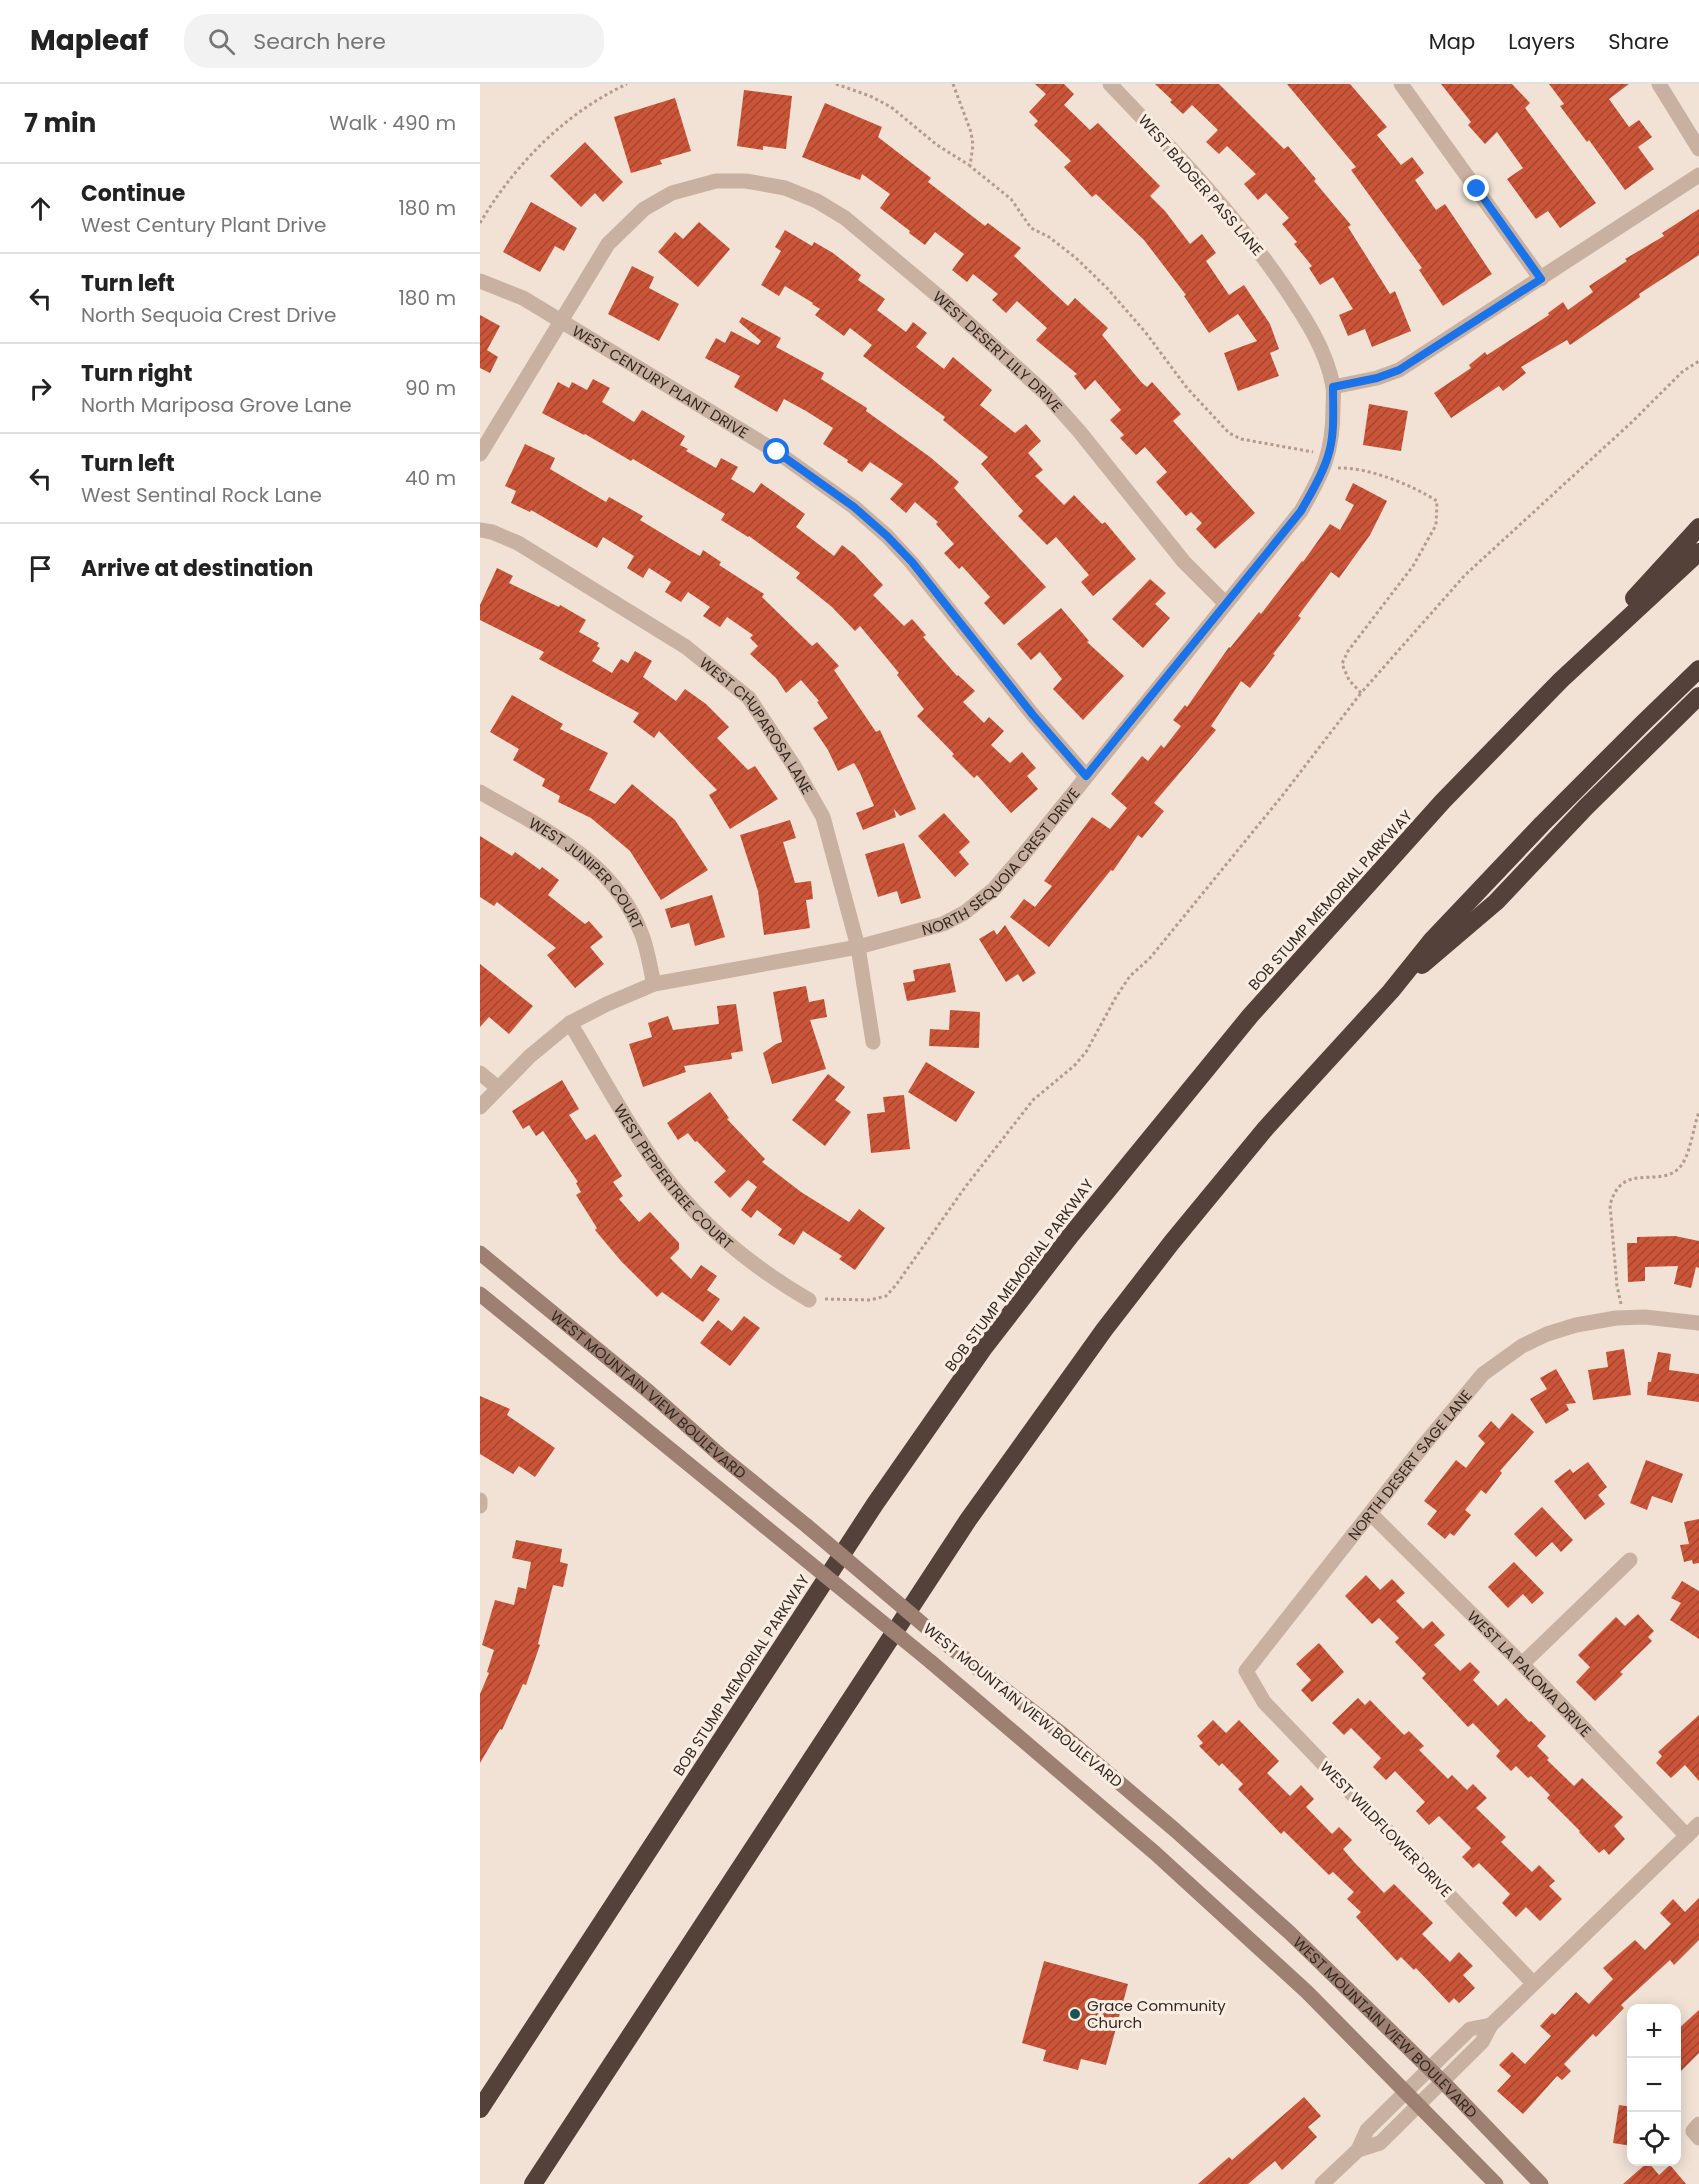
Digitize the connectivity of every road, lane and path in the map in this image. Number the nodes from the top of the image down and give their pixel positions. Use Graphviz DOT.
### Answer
graph roads {
  1 [pos="627,84"];
  2 [pos="836,84"];
  3 [pos="953,84"];
  4 [pos="1110,84"];
  5 [pos="1401,84"];
  6 [pos="1659,84"];
  7 [pos="1699,149"];
  8 [pos="970,166"];
  9 [pos="1699,175"];
  10 [pos="480,223"];
  11 [pos="1541,279"];
  12 [pos="480,281"];
  13 [pos="560,321"];
  14 [pos="1699,360"];
  15 [pos="1333,387"];
  16 [pos="480,454"];
  17 [pos="1329,455"];
  18 [pos="1699,527"];
  19 [pos="480,530"];
  20 [pos="1699,552"];
  21 [pos="1225,603"];
  22 [pos="1699,669"];
  23 [pos="1561,680"];
  24 [pos="1361,693"];
  25 [pos="1699,696"];
  26 [pos="1086,776"];
  27 [pos="480,792"];
  28 [pos="858,947"];
  29 [pos="654,984"];
  30 [pos="1391,991"];
  31 [pos="570,1023"];
  32 [pos="873,1042"];
  33 [pos="480,1073"];
  34 [pos="497,1087"];
  35 [pos="480,1107"];
  36 [pos="1699,1112"];
  37 [pos="480,1253"];
  38 [pos="480,1294"];
  39 [pos="809,1300"];
  40 [pos="1620,1318"];
  41 [pos="1699,1323"];
  42 [pos="480,1501"];
  43 [pos="480,1506"];
  44 [pos="1371,1514"];
  45 [pos="1630,1560"];
  46 [pos="1522,1664"];
  47 [pos="1246,1671"];
  48 [pos="1699,1824"];
  49 [pos="1687,1836"];
  50 [pos="1533,1983"];
  51 [pos="1491,2025"];
  52 [pos="1429,2069"];
  53 [pos="1443,2082"];
  54 [pos="1406,2092"];
  55 [pos="1418,2104"];
  56 [pos="480,2109"];
  57 [pos="1359,2150"];
  58 [pos="533,2184"];
  59 [pos="1323,2184"];
  60 [pos="1496,2184"];
  61 [pos="1541,2184"];
  1 -- 10 [label="path"];
  2 -- 8 [label="path"];
  3 -- 8 [label="path"];
  4 -- 15 [label="street, WEST BADGER PASS LANE"];
  5 -- 11 [label="street"];
  6 -- 7 [label="street"];
  8 -- 17 [label="path"];
  9 -- 11 [label="street"];
  11 -- 15 [label="street"];
  12 -- 13 [label="street, WEST CENTURY PLANT DRIVE"];
  13 -- 16 [label="street, WEST DESERT LILY DRIVE"];
  13 -- 21 [label="street, WEST DESERT LILY DRIVE"];
  13 -- 26 [label="street, WEST CENTURY PLANT DRIVE"];
  14 -- 24 [label="path"];
  15 -- 17 [label="street, NORTH SEQUOIA CREST DRIVE"];
  17 -- 21 [label="street, NORTH SEQUOIA CREST DRIVE"];
  17 -- 24 [label="path"];
  18 -- 23 [label="highway"];
  19 -- 28 [label="street, WEST CHUPAROSA LANE"];
  20 -- 23 [label="highway, BOB STUMP MEMORIAL PARKWAY"];
  21 -- 26 [label="street, NORTH SEQUOIA CREST DRIVE"];
  22 -- 30 [label="highway"];
  23 -- 56 [label="highway, BOB STUMP MEMORIAL PARKWAY"];
  24 -- 39 [label="path"];
  25 -- 30 [label="highway"];
  26 -- 28 [label="street, NORTH SEQUOIA CREST DRIVE"];
  27 -- 29 [label="street, WEST JUNIPER COURT"];
  28 -- 29 [label="street, NORTH SEQUOIA CREST DRIVE"];
  28 -- 32 [label="street, WEST CHUPAROSA LANE"];
  29 -- 31 [label="street, NORTH SEQUOIA CREST DRIVE"];
  30 -- 58 [label="highway"];
  31 -- 34 [label="street, NORTH SEQUOIA CREST DRIVE"];
  31 -- 39 [label="street, WEST PEPPERTREE COURT"];
  33 -- 34 [label="street"];
  34 -- 35 [label="street, NORTH SEQUOIA CREST DRIVE"];
  36 -- 40 [label="path"];
  37 -- 52 [label="street, WEST MOUNTAIN VIEW BOULEVARD, bridge"];
  38 -- 54 [label="street, WEST MOUNTAIN VIEW BOULEVARD, bridge"];
  40 -- 41 [label="street, NORTH DESERT SAGE LANE"];
  40 -- 44 [label="street, NORTH DESERT SAGE LANE"];
  42 -- 43 [label="street"];
  44 -- 46 [label="street, WEST LA PALOMA DRIVE"];
  44 -- 47 [label="street, NORTH DESERT SAGE LANE"];
  45 -- 46 [label="street"];
  46 -- 49 [label="street, WEST LA PALOMA DRIVE"];
  47 -- 50 [label="street, WEST WILDFLOWER DRIVE"];
  48 -- 49 [label="street"];
  49 -- 50 [label="street"];
  50 -- 51 [label="street"];
  51 -- 52 [label="street"];
  51 -- 53 [label="street"];
  52 -- 53 [label="street, WEST MOUNTAIN VIEW BOULEVARD"];
  52 -- 54 [label="street"];
  53 -- 55 [label="street"];
  53 -- 61 [label="street, WEST MOUNTAIN VIEW BOULEVARD"];
  54 -- 55 [label="street, WEST MOUNTAIN VIEW BOULEVARD"];
  54 -- 57 [label="street"];
  55 -- 57 [label="street"];
  55 -- 60 [label="street, WEST MOUNTAIN VIEW BOULEVARD"];
  57 -- 59 [label="street"];
}
